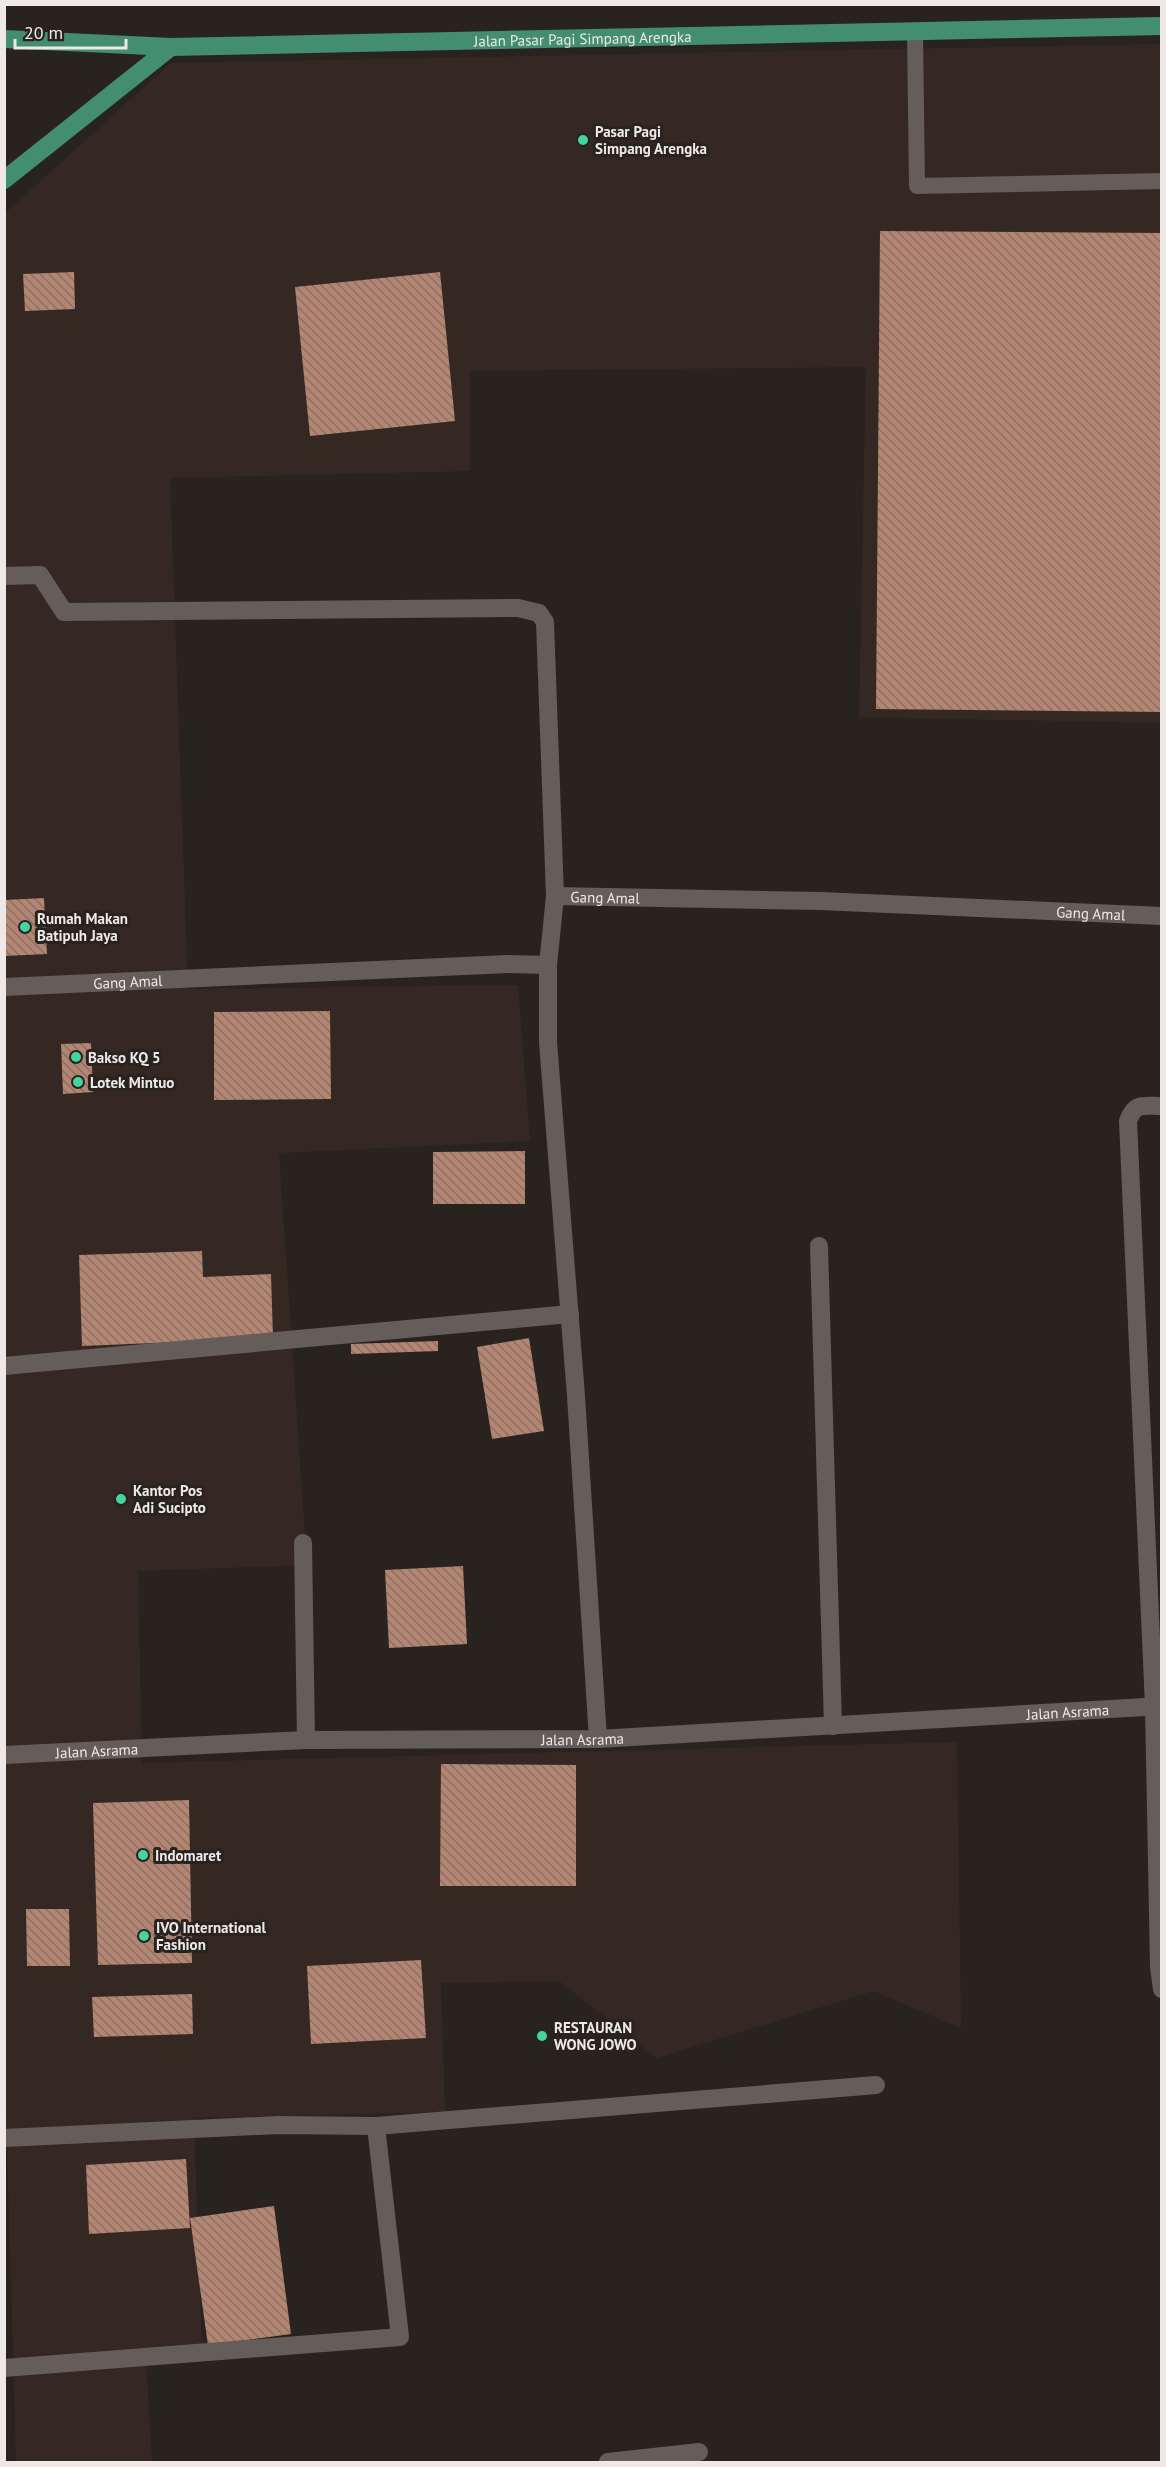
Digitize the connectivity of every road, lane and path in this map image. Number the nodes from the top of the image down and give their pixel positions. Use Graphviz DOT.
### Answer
graph roads {
  1 [pos="1161,26"];
  2 [pos="915,32"];
  3 [pos="4,39"];
  4 [pos="171,47"];
  5 [pos="4,180"];
  6 [pos="1161,181"];
  7 [pos="4,576"];
  8 [pos="555,896"];
  9 [pos="1161,915"];
  10 [pos="548,965"];
  11 [pos="4,987"];
  12 [pos="1161,1106"];
  13 [pos="819,1246"];
  14 [pos="570,1314"];
  15 [pos="4,1366"];
  16 [pos="303,1543"];
  17 [pos="1158,1706"];
  18 [pos="833,1726"];
  19 [pos="598,1739"];
  20 [pos="306,1740"];
  21 [pos="4,1755"];
  22 [pos="1160,1967"];
  23 [pos="1161,1989"];
  24 [pos="876,2085"];
  25 [pos="376,2126"];
  26 [pos="4,2138"];
  27 [pos="4,2368"];
  28 [pos="699,2452"];
  29 [pos="608,2463"];
  1 -- 2 [label="main road, Jalan Pasar Pagi Simpang Arengka"];
  2 -- 4 [label="main road, Jalan Pasar Pagi Simpang Arengka"];
  2 -- 6 [label="lane"];
  3 -- 4 [label="main road, Jalan Pasar Pagi Simpang Arengka"];
  4 -- 5 [label="main road"];
  7 -- 8 [label="street"];
  8 -- 9 [label="street, Gang Amal"];
  8 -- 10 [label="street, Gang Amal"];
  10 -- 11 [label="street, Gang Amal"];
  10 -- 14 [label="street"];
  12 -- 17 [label="street"];
  13 -- 18 [label="street"];
  14 -- 15 [label="street"];
  14 -- 19 [label="street"];
  16 -- 20 [label="street"];
  17 -- 18 [label="street, Jalan Asrama"];
  17 -- 22 [label="street"];
  18 -- 19 [label="street, Jalan Asrama"];
  19 -- 20 [label="street, Jalan Asrama"];
  20 -- 21 [label="street, Jalan Asrama"];
  22 -- 23 [label="street"];
  24 -- 25 [label="street"];
  25 -- 26 [label="street"];
  25 -- 27 [label="street"];
  28 -- 29 [label="street"];
}
